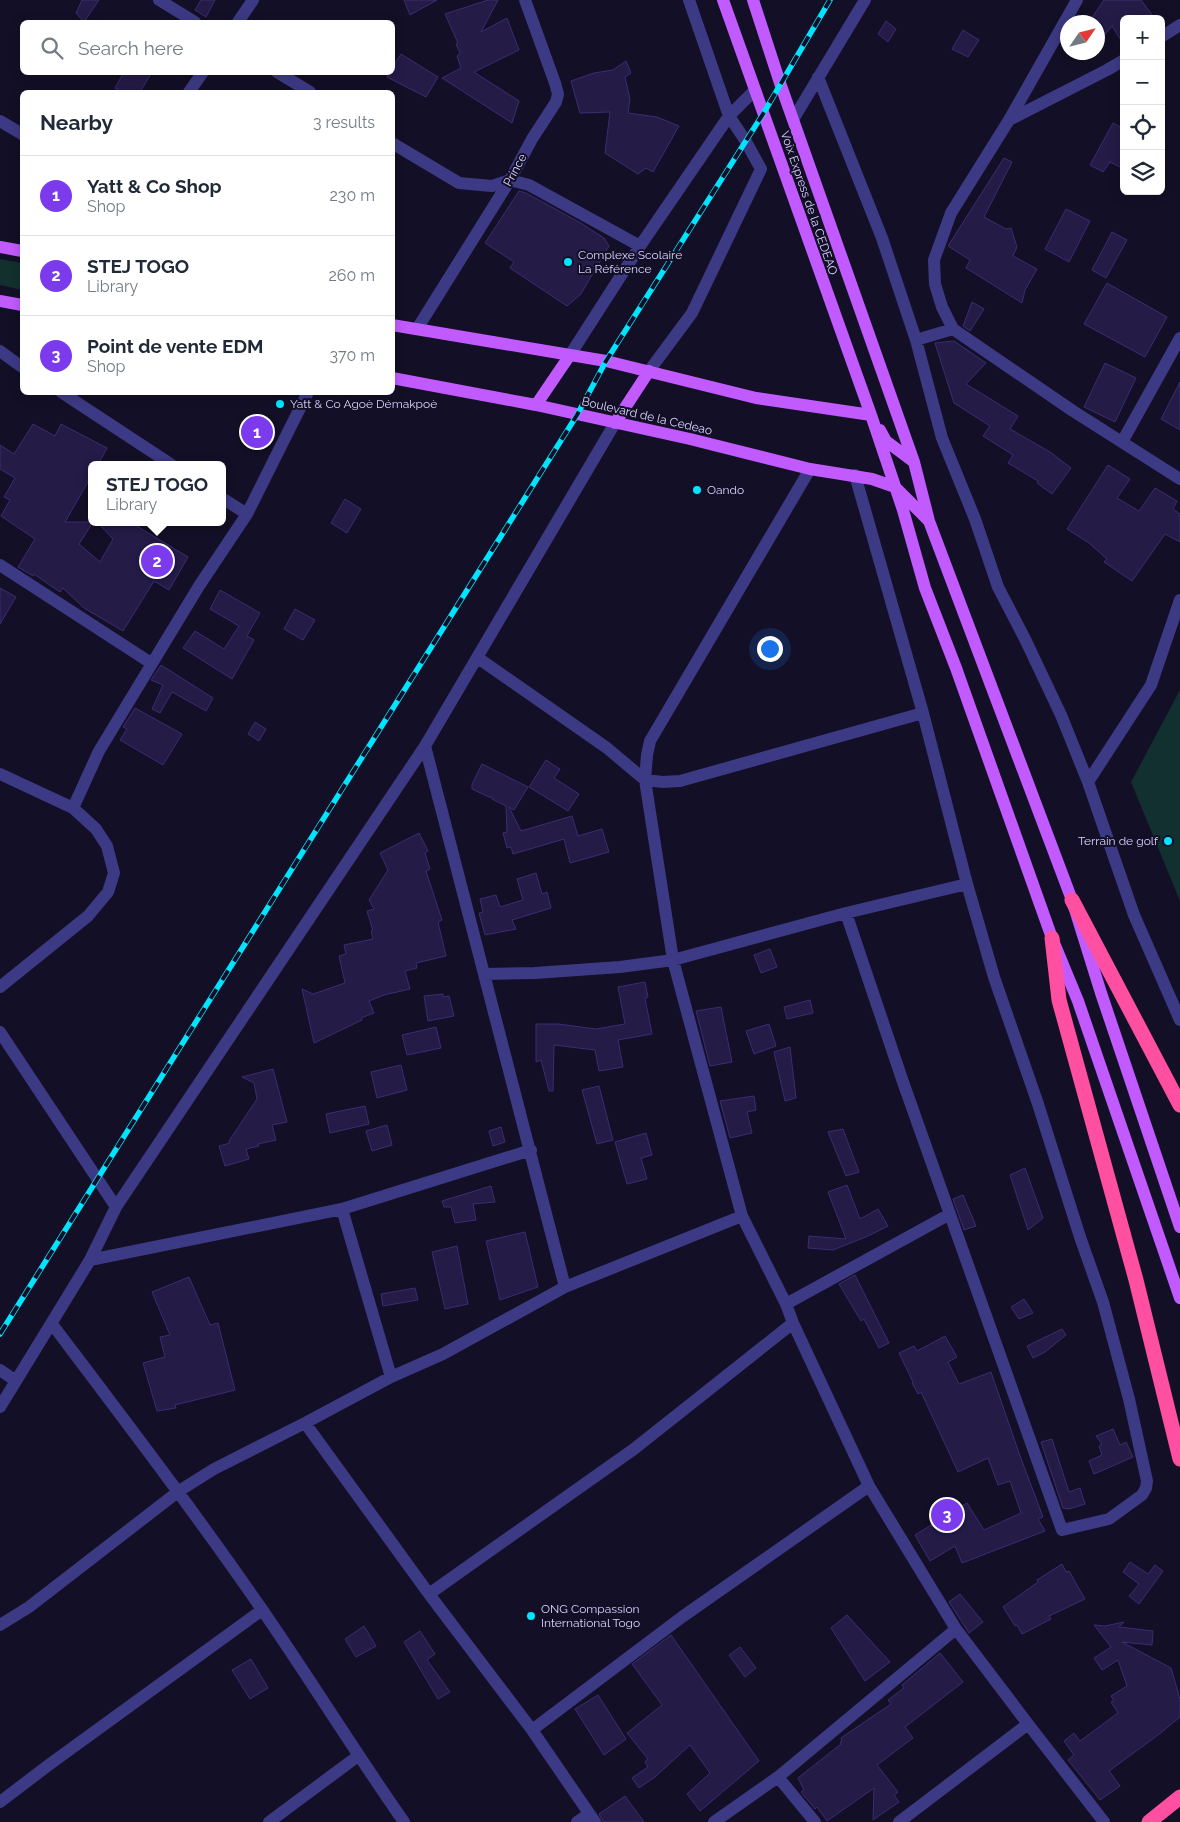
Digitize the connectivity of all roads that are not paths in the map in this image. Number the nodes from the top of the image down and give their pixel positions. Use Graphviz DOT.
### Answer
graph roads {
  1 [pos="159,0"];
  2 [pos="253,0"];
  3 [pos="525,0"];
  4 [pos="689,0"];
  5 [pos="723,0"];
  6 [pos="753,0"];
  7 [pos="865,0"];
  8 [pos="1076,0"];
  9 [pos="192,20"];
  10 [pos="239,20"];
  11 [pos="1180,25"];
  12 [pos="1165,34"];
  13 [pos="1120,62"];
  14 [pos="201,75"];
  15 [pos="282,75"];
  16 [pos="818,77"];
  17 [pos="190,90"];
  18 [pos="307,90"];
  19 [pos="755,90"];
  20 [pos="729,116"];
  21 [pos="794,118"];
  22 [pos="1009,120"];
  23 [pos="0,121"];
  24 [pos="20,133"];
  25 [pos="395,145"];
  26 [pos="510,180"];
  27 [pos="640,246"];
  28 [pos="0,247"];
  29 [pos="20,251"];
  30 [pos="0,301"];
  31 [pos="20,306"];
  32 [pos="395,325"];
  33 [pos="417,329"];
  34 [pos="953,329"];
  35 [pos="1180,338"];
  36 [pos="916,340"];
  37 [pos="0,351"];
  38 [pos="570,355"];
  39 [pos="20,366"];
  40 [pos="649,371"];
  41 [pos="395,379"];
  42 [pos="66,395"];
  43 [pos="306,395"];
  44 [pos="536,405"];
  45 [pos="871,415"];
  46 [pos="615,423"];
  47 [pos="1122,442"];
  48 [pos="166,461"];
  49 [pos="914,462"];
  50 [pos="810,469"];
  51 [pos="855,475"];
  52 [pos="1180,479"];
  53 [pos="894,487"];
  54 [pos="226,501"];
  55 [pos="247,514"];
  56 [pos="929,521"];
  57 [pos="0,565"];
  58 [pos="1180,600"];
  59 [pos="478,658"];
  60 [pos="152,663"];
  61 [pos="924,713"];
  62 [pos="425,746"];
  63 [pos="0,774"];
  64 [pos="645,780"];
  65 [pos="1088,782"];
  66 [pos="73,808"];
  67 [pos="967,884"];
  68 [pos="1072,900"];
  69 [pos="846,913"];
  70 [pos="1052,938"];
  71 [pos="673,960"];
  72 [pos="484,974"];
  73 [pos="0,987"];
  74 [pos="1180,1020"];
  75 [pos="0,1032"];
  76 [pos="1180,1105"];
  77 [pos="531,1150"];
  78 [pos="116,1207"];
  79 [pos="342,1209"];
  80 [pos="950,1214"];
  81 [pos="742,1216"];
  82 [pos="1180,1227"];
  83 [pos="90,1260"];
  84 [pos="565,1287"];
  85 [pos="1180,1298"];
  86 [pos="786,1304"];
  87 [pos="793,1323"];
  88 [pos="52,1324"];
  89 [pos="0,1370"];
  90 [pos="391,1377"];
  91 [pos="16,1381"];
  92 [pos="0,1407"];
  93 [pos="305,1423"];
  94 [pos="1180,1459"];
  95 [pos="869,1486"];
  96 [pos="179,1491"];
  97 [pos="429,1594"];
  98 [pos="262,1610"];
  99 [pos="0,1625"];
  100 [pos="956,1629"];
  101 [pos="1028,1724"];
  102 [pos="532,1730"];
  103 [pos="358,1756"];
  104 [pos="778,1778"];
  105 [pos="1180,1797"];
  106 [pos="0,1802"];
  107 [pos="592,1818"];
  108 [pos="269,1822"];
  109 [pos="404,1822"];
  110 [pos="577,1822"];
  111 [pos="714,1822"];
  112 [pos="814,1822"];
  113 [pos="899,1822"];
  114 [pos="1104,1822"];
  115 [pos="1149,1822"];
  1 -- 9 [label="street"];
  2 -- 10 [label="street"];
  3 -- 26 [label="street, Prince"];
  4 -- 20 [label="street"];
  5 -- 19 [label="main road, Voix Express de la CEDEAO"];
  6 -- 21 [label="main road"];
  7 -- 16 [label="street"];
  8 -- 22 [label="street"];
  11 -- 12 [label="street"];
  13 -- 22 [label="street"];
  14 -- 17 [label="street"];
  15 -- 18 [label="street"];
  16 -- 21 [label="street"];
  16 -- 36 [label="street"];
  19 -- 20 [label="street"];
  19 -- 45 [label="main road, Voix Express de la CEDEAO"];
  20 -- 27 [label="street"];
  20 -- 40 [label="street"];
  21 -- 49 [label="main road"];
  22 -- 34 [label="street"];
  23 -- 24 [label="street"];
  25 -- 26 [label="street"];
  26 -- 27 [label="street"];
  26 -- 33 [label="street, Prince"];
  27 -- 38 [label="street"];
  28 -- 29 [label="main road"];
  30 -- 31 [label="main road"];
  32 -- 33 [label="main road"];
  33 -- 38 [label="main road"];
  34 -- 36 [label="street"];
  34 -- 47 [label="street"];
  35 -- 47 [label="street"];
  36 -- 65 [label="street"];
  37 -- 39 [label="street"];
  38 -- 40 [label="main road"];
  38 -- 44 [label="main road"];
  40 -- 45 [label="main road"];
  40 -- 46 [label="main road"];
  41 -- 44 [label="main road, Boulevard de la Cedeao"];
  42 -- 48 [label="street"];
  43 -- 55 [label="street"];
  44 -- 46 [label="main road, Boulevard de la Cedeao"];
  45 -- 49 [label="main road"];
  45 -- 53 [label="main road"];
  46 -- 50 [label="main road, Boulevard de la Cedeao"];
  46 -- 59 [label="street"];
  47 -- 52 [label="street"];
  49 -- 56 [label="main road"];
  50 -- 51 [label="main road, Boulevard de la Cedeao"];
  50 -- 64 [label="street"];
  51 -- 53 [label="main road, Boulevard de la Cedeao"];
  51 -- 61 [label="street"];
  53 -- 56 [label="main road"];
  53 -- 70 [label="main road"];
  54 -- 55 [label="street"];
  55 -- 60 [label="street"];
  56 -- 68 [label="main road"];
  57 -- 60 [label="street"];
  58 -- 65 [label="street"];
  59 -- 62 [label="street"];
  59 -- 64 [label="street"];
  60 -- 66 [label="street"];
  61 -- 64 [label="street"];
  61 -- 67 [label="street"];
  62 -- 72 [label="street"];
  62 -- 78 [label="street"];
  63 -- 66 [label="street"];
  64 -- 71 [label="street"];
  65 -- 74 [label="street"];
  66 -- 73 [label="street"];
  67 -- 69 [label="street"];
  67 -- 80 [label="street"];
  68 -- 76 [label="highway"];
  68 -- 82 [label="main road"];
  69 -- 71 [label="street"];
  69 -- 80 [label="street"];
  70 -- 85 [label="main road"];
  70 -- 94 [label="highway"];
  71 -- 72 [label="street"];
  71 -- 81 [label="street"];
  72 -- 77 [label="street"];
  75 -- 78 [label="street"];
  77 -- 79 [label="street"];
  77 -- 84 [label="street"];
  78 -- 83 [label="street"];
  79 -- 83 [label="street"];
  79 -- 90 [label="street"];
  80 -- 86 [label="street"];
  81 -- 84 [label="street"];
  81 -- 86 [label="street"];
  83 -- 88 [label="street"];
  84 -- 90 [label="street"];
  86 -- 87 [label="street"];
  87 -- 95 [label="street"];
  87 -- 97 [label="street"];
  88 -- 91 [label="street"];
  88 -- 96 [label="street"];
  89 -- 91 [label="street"];
  90 -- 93 [label="street"];
  91 -- 92 [label="street"];
  93 -- 96 [label="street"];
  93 -- 97 [label="street"];
  95 -- 100 [label="street"];
  95 -- 102 [label="street"];
  96 -- 98 [label="street"];
  96 -- 99 [label="street"];
  97 -- 102 [label="street"];
  98 -- 103 [label="street"];
  98 -- 106 [label="street"];
  100 -- 101 [label="street"];
  100 -- 104 [label="street"];
  101 -- 113 [label="street"];
  101 -- 114 [label="street"];
  102 -- 107 [label="street"];
  103 -- 108 [label="street"];
  103 -- 109 [label="street"];
  104 -- 111 [label="street"];
  104 -- 112 [label="street"];
  105 -- 115 [label="highway"];
  107 -- 110 [label="street"];
}
